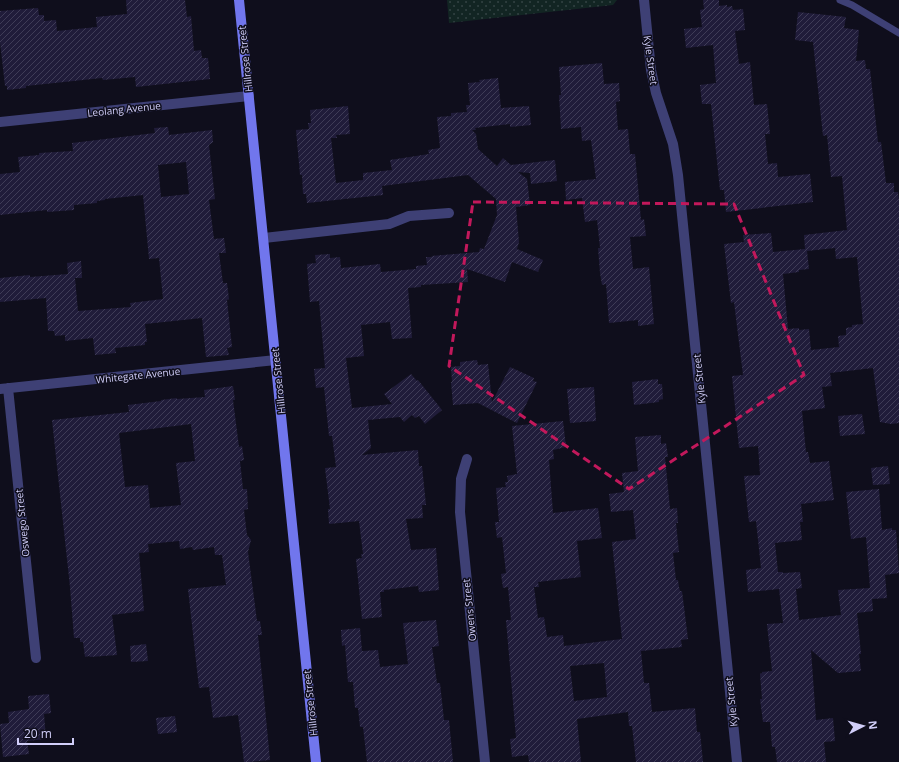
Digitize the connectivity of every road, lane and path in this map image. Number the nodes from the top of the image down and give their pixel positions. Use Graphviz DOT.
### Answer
graph roads {
  1 [pos="239,0"];
  2 [pos="644,0"];
  3 [pos="840,0"];
  4 [pos="899,33"];
  5 [pos="249,96"];
  6 [pos="0,122"];
  7 [pos="449,213"];
  8 [pos="264,238"];
  9 [pos="276,360"];
  10 [pos="4,388"];
  11 [pos="467,458"];
  12 [pos="36,658"];
  13 [pos="316,762"];
  14 [pos="485,762"];
  15 [pos="737,762"];
  1 -- 5 [label="street, Hillrose Street"];
  2 -- 15 [label="street, Kyle Street"];
  3 -- 4 [label="lane"];
  5 -- 6 [label="street, Leolang Avenue"];
  5 -- 8 [label="street, Hillrose Street"];
  7 -- 8 [label="street"];
  8 -- 9 [label="street, Hillrose Street"];
  9 -- 10 [label="street, Whitegate Avenue"];
  9 -- 13 [label="street, Hillrose Street"];
  10 -- 12 [label="street, Oswego Street"];
  11 -- 14 [label="street, Owens Street"];
}
